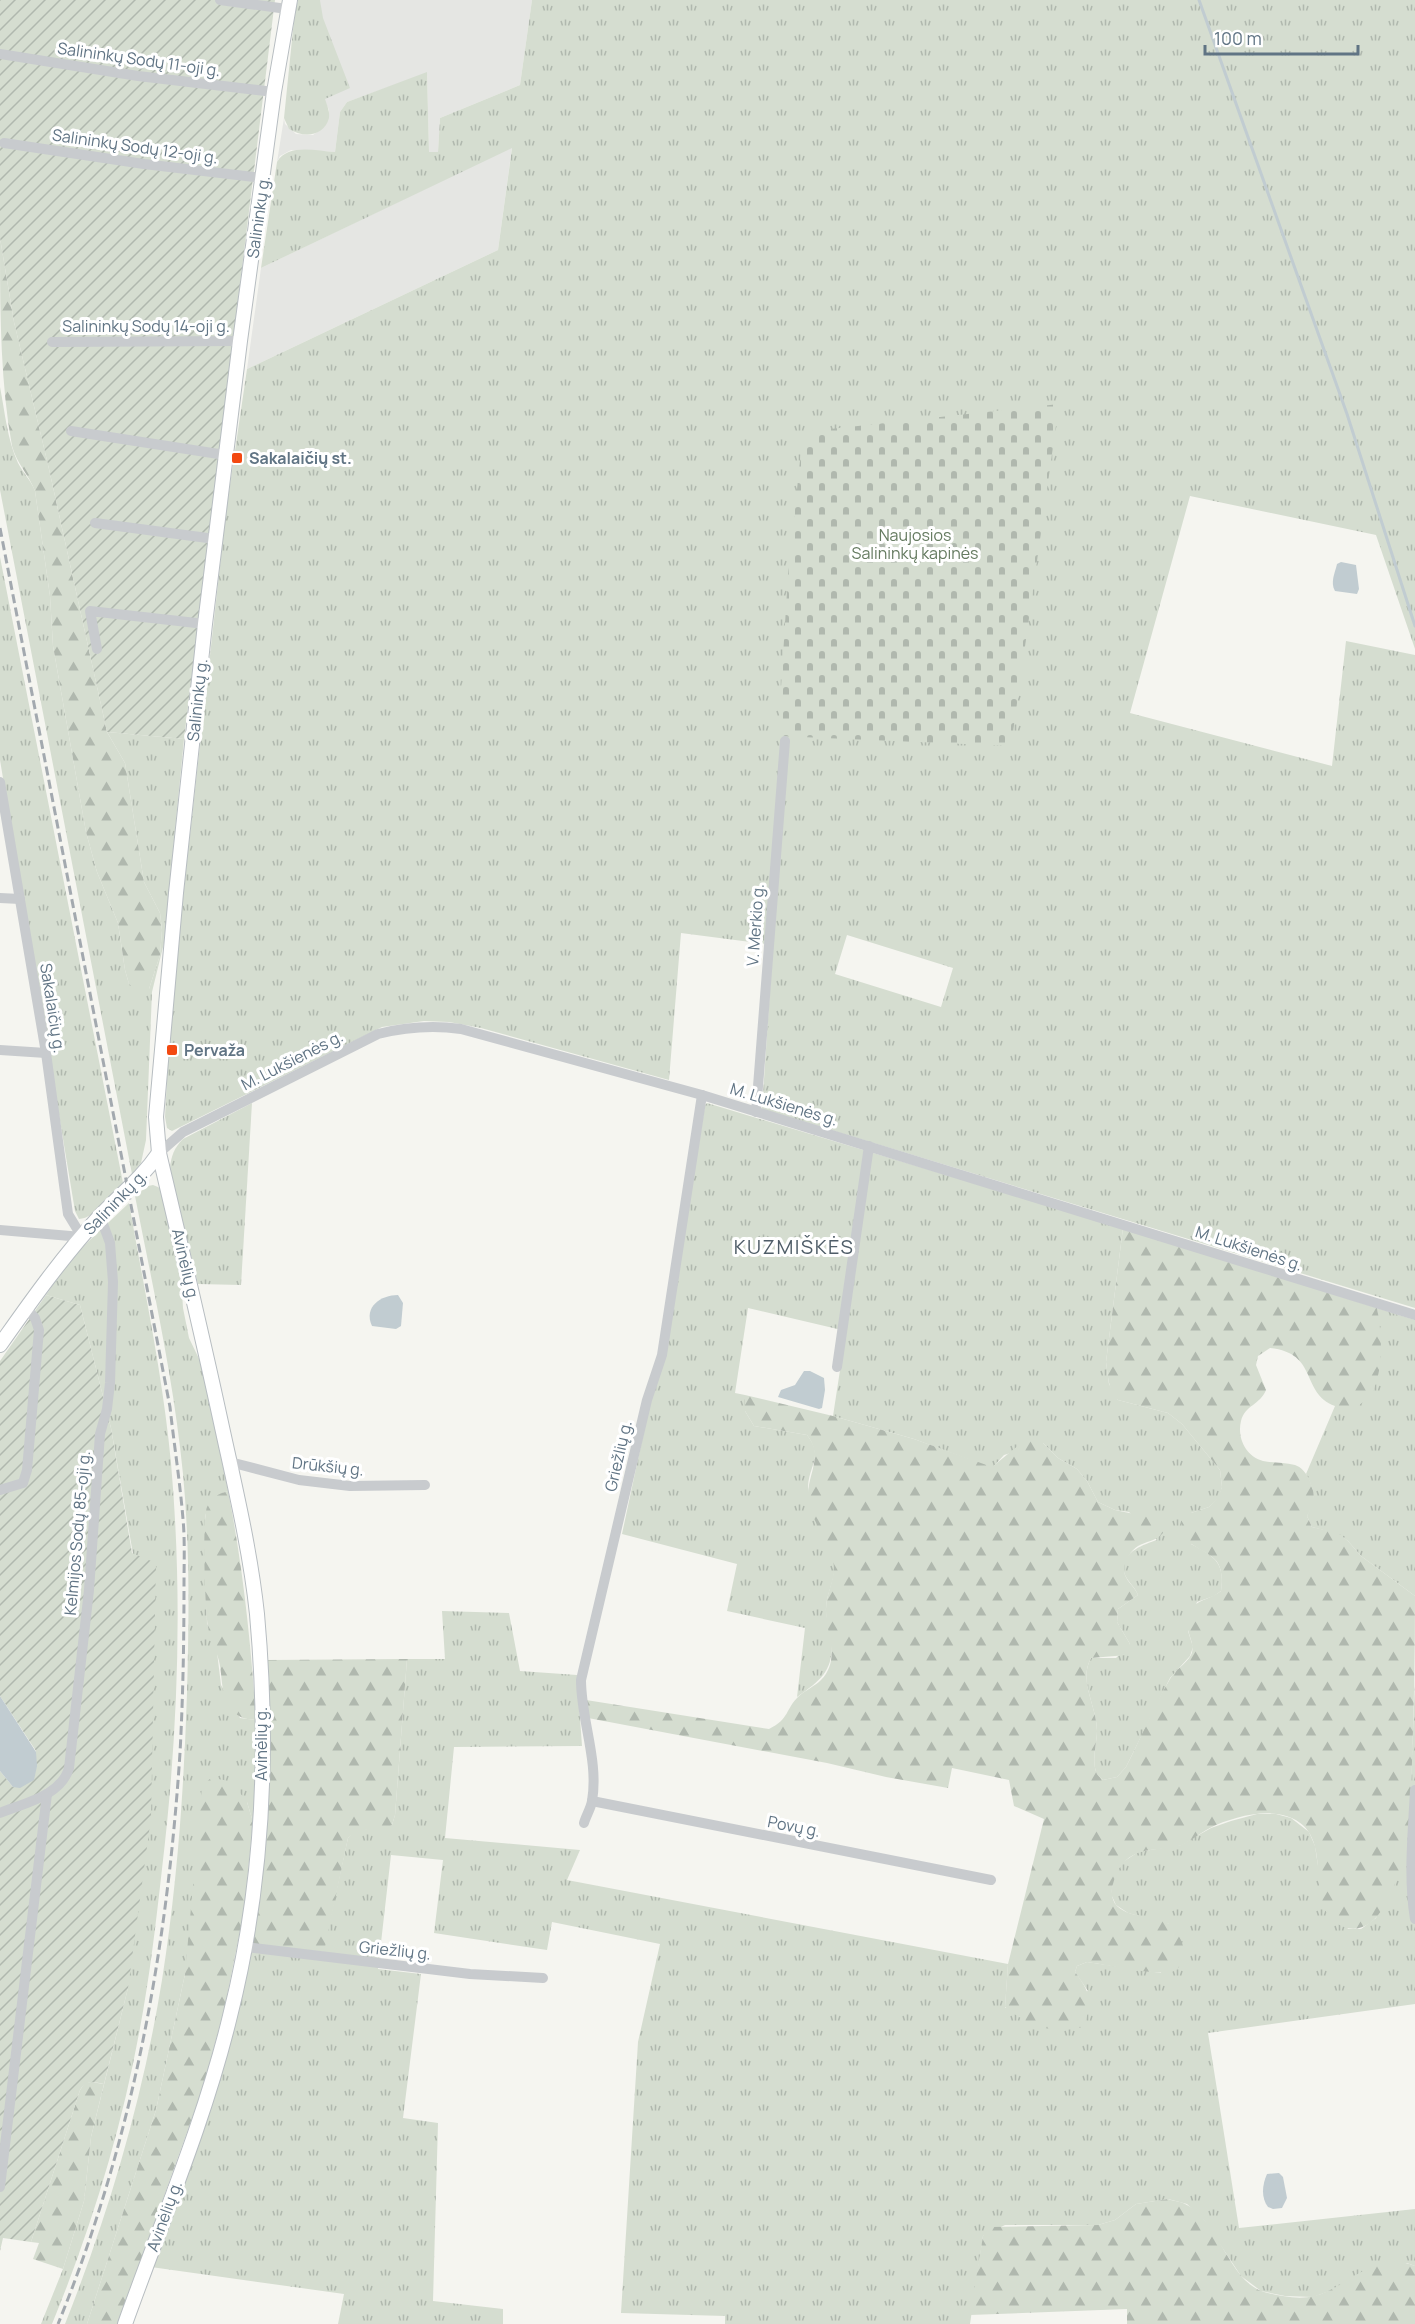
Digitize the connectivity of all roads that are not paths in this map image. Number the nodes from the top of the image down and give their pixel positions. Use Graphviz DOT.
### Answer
graph roads {
  1 [pos="220,0"];
  2 [pos="288,5"];
  3 [pos="0,54"];
  4 [pos="274,92"];
  5 [pos="4,143"];
  6 [pos="263,178"];
  7 [pos="240,341"];
  8 [pos="52,342"];
  9 [pos="71,431"];
  10 [pos="225,455"];
  11 [pos="95,523"];
  12 [pos="215,539"];
  13 [pos="205,624"];
  14 [pos="98,649"];
  15 [pos="785,741"];
  16 [pos="0,782"];
  17 [pos="0,898"];
  18 [pos="20,899"];
  19 [pos="0,1050"];
  20 [pos="46,1053"];
  21 [pos="702,1095"];
  22 [pos="756,1112"];
  23 [pos="869,1146"];
  24 [pos="159,1154"];
  25 [pos="100,1216"];
  26 [pos="0,1230"];
  27 [pos="82,1237"];
  28 [pos="26,1308"];
  29 [pos="1415,1315"];
  30 [pos="0,1345"];
  31 [pos="837,1367"];
  32 [pos="230,1462"];
  33 [pos="425,1485"];
  34 [pos="0,1491"];
  35 [pos="1415,1790"];
  36 [pos="47,1794"];
  37 [pos="592,1801"];
  38 [pos="0,1813"];
  39 [pos="584,1823"];
  40 [pos="991,1880"];
  41 [pos="1415,1919"];
  42 [pos="245,1947"];
  43 [pos="543,1978"];
  44 [pos="0,2187"];
  45 [pos="125,2324"];
  1 -- 2 [label="street"];
  2 -- 4 [label="main road, Salininkų g."];
  3 -- 4 [label="street, Salininkų Sodų 11-oji g."];
  4 -- 6 [label="main road, Salininkų g."];
  5 -- 6 [label="street, Salininkų Sodų 12-oji g."];
  6 -- 7 [label="main road, Salininkų g."];
  7 -- 8 [label="street, Salininkų Sodų 14-oji g."];
  7 -- 10 [label="main road, Salininkų g."];
  9 -- 10 [label="street"];
  10 -- 12 [label="main road, Salininkų g."];
  11 -- 12 [label="street"];
  12 -- 13 [label="main road, Salininkų g."];
  13 -- 14 [label="street"];
  13 -- 24 [label="main road, Salininkų g."];
  15 -- 22 [label="street, V. Merkio g."];
  16 -- 18 [label="street, Sakalaičių g."];
  17 -- 18 [label="street"];
  18 -- 20 [label="street, Sakalaičių g."];
  19 -- 20 [label="street"];
  20 -- 27 [label="street, Sakalaičių g."];
  21 -- 22 [label="street, M. Lukšienės g."];
  21 -- 24 [label="street, M. Lukšienės g."];
  21 -- 37 [label="street, Griežlių g."];
  22 -- 23 [label="street, M. Lukšienės g."];
  23 -- 29 [label="street, M. Lukšienės g."];
  23 -- 31 [label="street"];
  24 -- 25 [label="main road, Salininkų g."];
  24 -- 32 [label="main road, Avinėlių g."];
  25 -- 27 [label="main road, Salininkų g."];
  25 -- 36 [label="street, Kelmijos Sodų 85-oji g."];
  26 -- 27 [label="street"];
  27 -- 28 [label="main road, Salininkų g."];
  28 -- 30 [label="main road, Salininkų g."];
  28 -- 34 [label="street"];
  32 -- 33 [label="street, Drūkšių g."];
  32 -- 42 [label="main road, Avinėlių g."];
  35 -- 41 [label="street"];
  36 -- 38 [label="street, Kelmijos Sodų 85-oji g."];
  36 -- 44 [label="street"];
  37 -- 39 [label="street, Griežlių g."];
  37 -- 40 [label="street, Povų g."];
  42 -- 43 [label="street, Griežlių g."];
  42 -- 45 [label="main road, Avinėlių g."];
}
